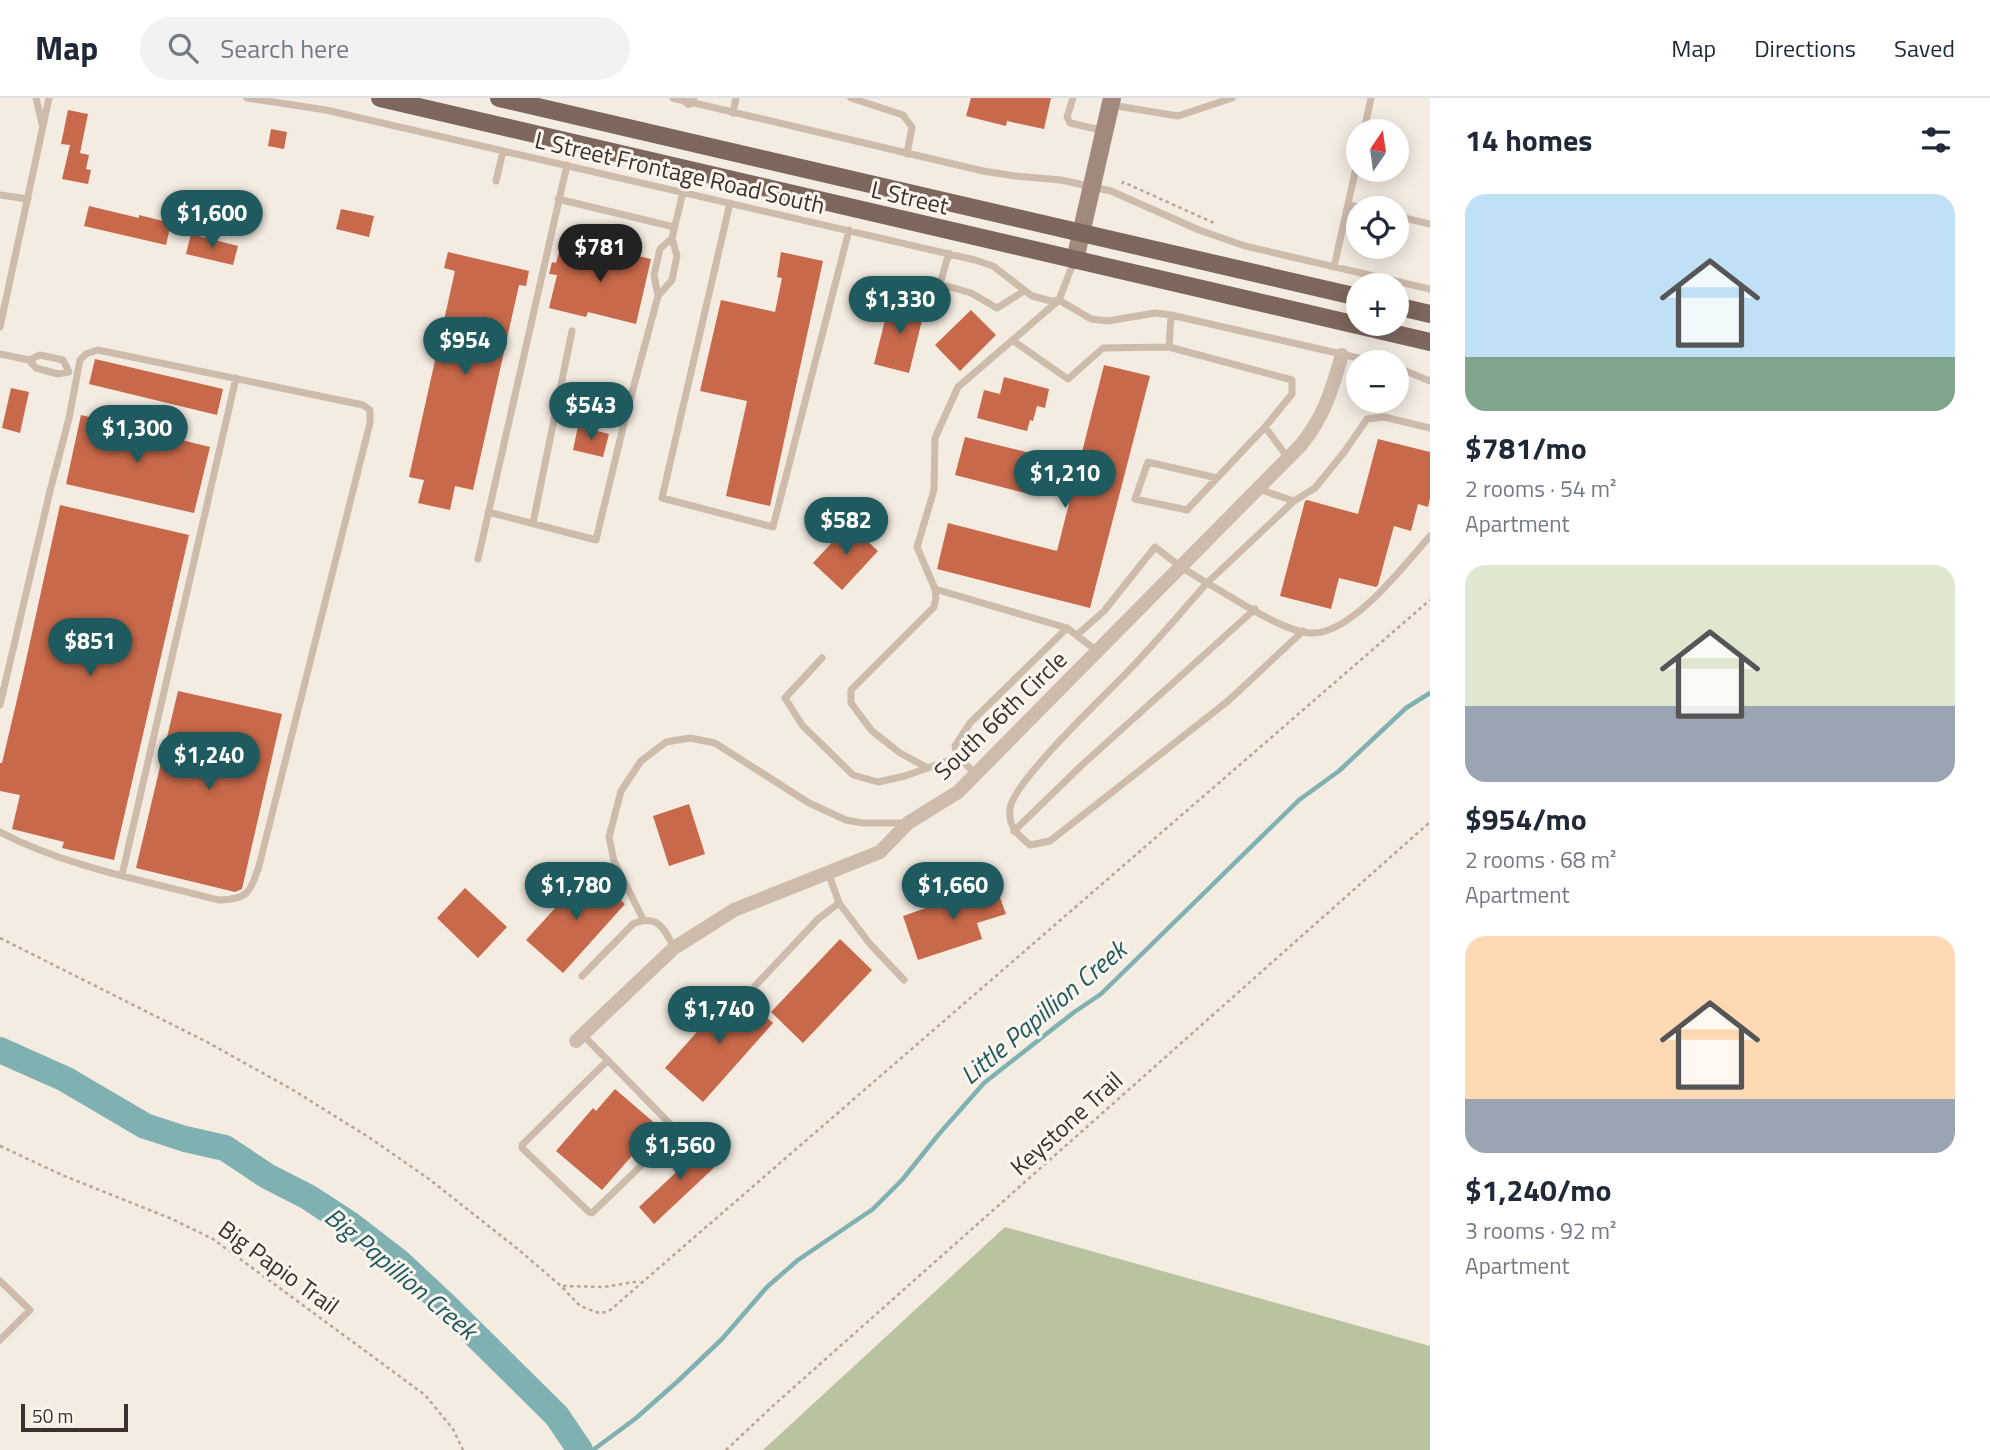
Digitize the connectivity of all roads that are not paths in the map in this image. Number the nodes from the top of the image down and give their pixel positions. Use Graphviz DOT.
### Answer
graph roads {
  1 [pos="36,98"];
  2 [pos="49,98"];
  3 [pos="247,98"];
  4 [pos="380,98"];
  5 [pos="499,98"];
  6 [pos="673,98"];
  7 [pos="736,98"];
  8 [pos="851,98"];
  9 [pos="1073,98"];
  10 [pos="1232,98"];
  11 [pos="1371,98"];
  12 [pos="689,100"];
  13 [pos="1111,102"];
  14 [pos="733,113"];
  15 [pos="1367,119"];
  16 [pos="43,125"];
  17 [pos="1097,129"];
  18 [pos="503,150"];
  19 [pos="907,153"];
  20 [pos="567,165"];
  21 [pos="496,181"];
  22 [pos="1092,186"];
  23 [pos="683,192"];
  24 [pos="0,195"];
  25 [pos="558,199"];
  26 [pos="29,200"];
  27 [pos="730,203"];
  28 [pos="1346,214"];
  29 [pos="1409,219"];
  30 [pos="1430,224"];
  31 [pos="674,227"];
  32 [pos="849,230"];
  33 [pos="1081,234"];
  34 [pos="672,238"];
  35 [pos="949,253"];
  36 [pos="1075,260"];
  37 [pos="1334,267"];
  38 [pos="1430,289"];
  39 [pos="1024,291"];
  40 [pos="1346,294"];
  41 [pos="658,296"];
  42 [pos="1059,300"];
  43 [pos="1409,309"];
  44 [pos="1430,314"];
  45 [pos="1171,315"];
  46 [pos="0,327"];
  47 [pos="572,331"];
  48 [pos="1012,340"];
  49 [pos="1430,342"];
  50 [pos="1169,347"];
  51 [pos="0,354"];
  52 [pos="1342,355"];
  53 [pos="1346,356"];
  54 [pos="29,360"];
  55 [pos="69,372"];
  56 [pos="1409,373"];
  57 [pos="78,374"];
  58 [pos="236,379"];
  59 [pos="1430,382"];
  60 [pos="557,403"];
  61 [pos="625,419"];
  62 [pos="1265,427"];
  63 [pos="1430,428"];
  64 [pos="1288,458"];
  65 [pos="1217,478"];
  66 [pos="1258,489"];
  67 [pos="1294,500"];
  68 [pos="488,512"];
  69 [pos="533,523"];
  70 [pos="1430,536"];
  71 [pos="478,559"];
  72 [pos="1181,567"];
  73 [pos="1208,583"];
  74 [pos="935,589"];
  75 [pos="1255,609"];
  76 [pos="1067,628"];
  77 [pos="1303,631"];
  78 [pos="1077,635"];
  79 [pos="1097,651"];
  80 [pos="822,658"];
  81 [pos="0,705"];
  82 [pos="958,757"];
  83 [pos="928,768"];
  84 [pos="976,774"];
  85 [pos="908,823"];
  86 [pos="1014,831"];
  87 [pos="0,832"];
  88 [pos="828,872"];
  89 [pos="122,875"];
  90 [pos="839,903"];
  91 [pos="643,919"];
  92 [pos="674,948"];
  93 [pos="582,976"];
  94 [pos="904,980"];
  95 [pos="755,986"];
  96 [pos="579,1038"];
  97 [pos="608,1060"];
  98 [pos="0,1281"];
  99 [pos="0,1340"];
  1 -- 16 [label="lane"];
  2 -- 16 [label="lane"];
  3 -- 18 [label="lane, L Street Frontage Road South"];
  4 -- 36 [label="main road, L Street"];
  5 -- 33 [label="main road, L Street"];
  6 -- 12 [label="lane"];
  7 -- 14 [label="lane"];
  8 -- 19 [label="lane"];
  9 -- 17 [label="lane"];
  10 -- 13 [label="lane"];
  11 -- 15 [label="lane"];
  12 -- 14 [label="lane"];
  13 -- 17 [label="street"];
  14 -- 19 [label="lane"];
  16 -- 26 [label="lane"];
  17 -- 22 [label="street"];
  18 -- 20 [label="lane, L Street Frontage Road South"];
  18 -- 21 [label="lane"];
  19 -- 22 [label="lane"];
  20 -- 23 [label="lane, L Street Frontage Road South"];
  20 -- 25 [label="lane"];
  22 -- 33 [label="street"];
  22 -- 37 [label="lane"];
  23 -- 27 [label="lane, L Street Frontage Road South"];
  23 -- 31 [label="lane"];
  24 -- 26 [label="lane"];
  25 -- 31 [label="lane"];
  25 -- 68 [label="lane"];
  26 -- 46 [label="lane"];
  27 -- 32 [label="lane, L Street Frontage Road South"];
  27 -- 32 [label="lane"];
  28 -- 37 [label="lane"];
  29 -- 30 [label="lane"];
  31 -- 34 [label="lane"];
  32 -- 35 [label="lane, L Street Frontage Road South"];
  33 -- 36 [label="street"];
  33 -- 40 [label="main road, L Street"];
  34 -- 41 [label="lane"];
  34 -- 41 [label="lane"];
  35 -- 39 [label="lane, L Street Frontage Road South"];
  35 -- 39 [label="lane"];
  36 -- 42 [label="lane"];
  36 -- 49 [label="main road, L Street"];
  37 -- 38 [label="lane"];
  39 -- 42 [label="lane, L Street Frontage Road South"];
  41 -- 61 [label="lane"];
  42 -- 45 [label="lane, L Street Frontage Road South"];
  42 -- 48 [label="lane"];
  43 -- 44 [label="main road"];
  45 -- 50 [label="lane"];
  45 -- 52 [label="lane, L Street Frontage Road South"];
  47 -- 60 [label="lane"];
  48 -- 50 [label="lane"];
  48 -- 74 [label="lane"];
  50 -- 62 [label="lane"];
  51 -- 54 [label="lane"];
  52 -- 53 [label="lane, L Street Frontage Road South"];
  52 -- 64 [label="street, South 66th Circle"];
  54 -- 55 [label="lane"];
  54 -- 55 [label="lane"];
  55 -- 57 [label="lane"];
  56 -- 59 [label="lane"];
  57 -- 58 [label="lane"];
  57 -- 81 [label="lane"];
  58 -- 89 [label="lane"];
  58 -- 89 [label="lane"];
  60 -- 61 [label="lane"];
  60 -- 69 [label="lane"];
  61 -- 69 [label="lane"];
  62 -- 64 [label="lane"];
  62 -- 65 [label="lane"];
  63 -- 67 [label="lane"];
  64 -- 66 [label="street, South 66th Circle"];
  65 -- 65 [label="lane"];
  66 -- 67 [label="lane"];
  66 -- 72 [label="street, South 66th Circle"];
  67 -- 73 [label="lane"];
  68 -- 69 [label="lane"];
  68 -- 71 [label="lane"];
  70 -- 77 [label="lane"];
  72 -- 73 [label="lane"];
  72 -- 78 [label="lane"];
  72 -- 79 [label="street, South 66th Circle"];
  73 -- 75 [label="lane"];
  73 -- 86 [label="lane"];
  74 -- 76 [label="lane"];
  74 -- 83 [label="lane"];
  75 -- 77 [label="lane"];
  75 -- 86 [label="lane"];
  76 -- 78 [label="lane"];
  76 -- 82 [label="lane"];
  77 -- 86 [label="lane"];
  78 -- 79 [label="lane"];
  79 -- 84 [label="street, South 66th Circle"];
  80 -- 83 [label="lane"];
  82 -- 83 [label="lane"];
  82 -- 84 [label="lane"];
  84 -- 85 [label="street, South 66th Circle"];
  85 -- 88 [label="street, South 66th Circle"];
  85 -- 91 [label="lane"];
  87 -- 89 [label="lane"];
  88 -- 90 [label="lane"];
  88 -- 92 [label="street, South 66th Circle"];
  90 -- 94 [label="lane"];
  90 -- 95 [label="lane"];
  91 -- 92 [label="lane"];
  91 -- 93 [label="lane"];
  92 -- 96 [label="street, South 66th Circle"];
  96 -- 97 [label="lane"];
  97 -- 97 [label="lane"];
  98 -- 99 [label="lane"];
}
